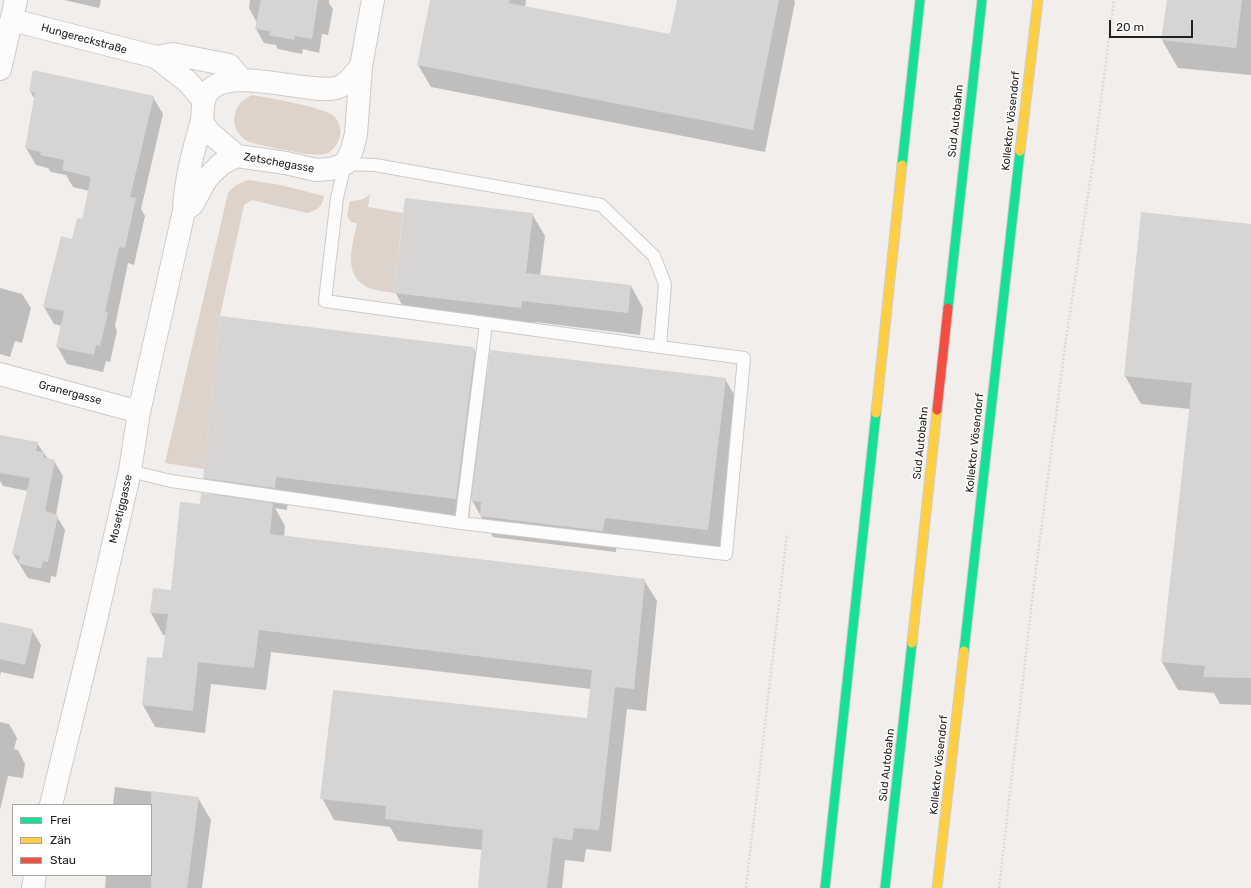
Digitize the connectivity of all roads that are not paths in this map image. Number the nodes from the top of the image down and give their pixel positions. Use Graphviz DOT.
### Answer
graph roads {
  1 [pos="373,0"];
  2 [pos="920,0"];
  3 [pos="982,0"];
  4 [pos="1038,0"];
  5 [pos="14,10"];
  6 [pos="156,58"];
  7 [pos="361,66"];
  8 [pos="0,69"];
  9 [pos="242,80"];
  10 [pos="204,100"];
  11 [pos="202,122"];
  12 [pos="237,156"];
  13 [pos="345,164"];
  14 [pos="184,211"];
  15 [pos="486,324"];
  16 [pos="660,347"];
  17 [pos="0,374"];
  18 [pos="139,412"];
  19 [pos="130,471"];
  20 [pos="462,523"];
  21 [pos="51,804"];
  22 [pos="35,876"];
  23 [pos="33,888"];
  24 [pos="825,888"];
  25 [pos="885,888"];
  26 [pos="937,888"];
  1 -- 7 [label="street"];
  2 -- 24 [label="highway"];
  3 -- 25 [label="highway, Süd Autobahn"];
  4 -- 26 [label="highway, Kollektor Vösendorf"];
  5 -- 6 [label="street, Hungereckstraße"];
  5 -- 8 [label="street, Hungereckstraße"];
  6 -- 9 [label="street, Hungereckstraße"];
  6 -- 10 [label="street, Hungereckstraße"];
  7 -- 9 [label="street"];
  7 -- 13 [label="street"];
  9 -- 10 [label="street"];
  10 -- 11 [label="street"];
  11 -- 12 [label="street, Zetschegasse"];
  11 -- 14 [label="street, Mosetiggasse"];
  12 -- 13 [label="street, Zetschegasse"];
  12 -- 14 [label="street, Mosetiggasse"];
  13 -- 15 [label="lane"];
  13 -- 16 [label="lane"];
  14 -- 18 [label="street, Mosetiggasse"];
  15 -- 16 [label="lane"];
  15 -- 20 [label="lane"];
  16 -- 20 [label="lane"];
  17 -- 18 [label="street, Granergasse"];
  18 -- 19 [label="street, Mosetiggasse"];
  19 -- 20 [label="lane"];
  19 -- 21 [label="street, Mosetiggasse"];
  22 -- 23 [label="street"];
}
